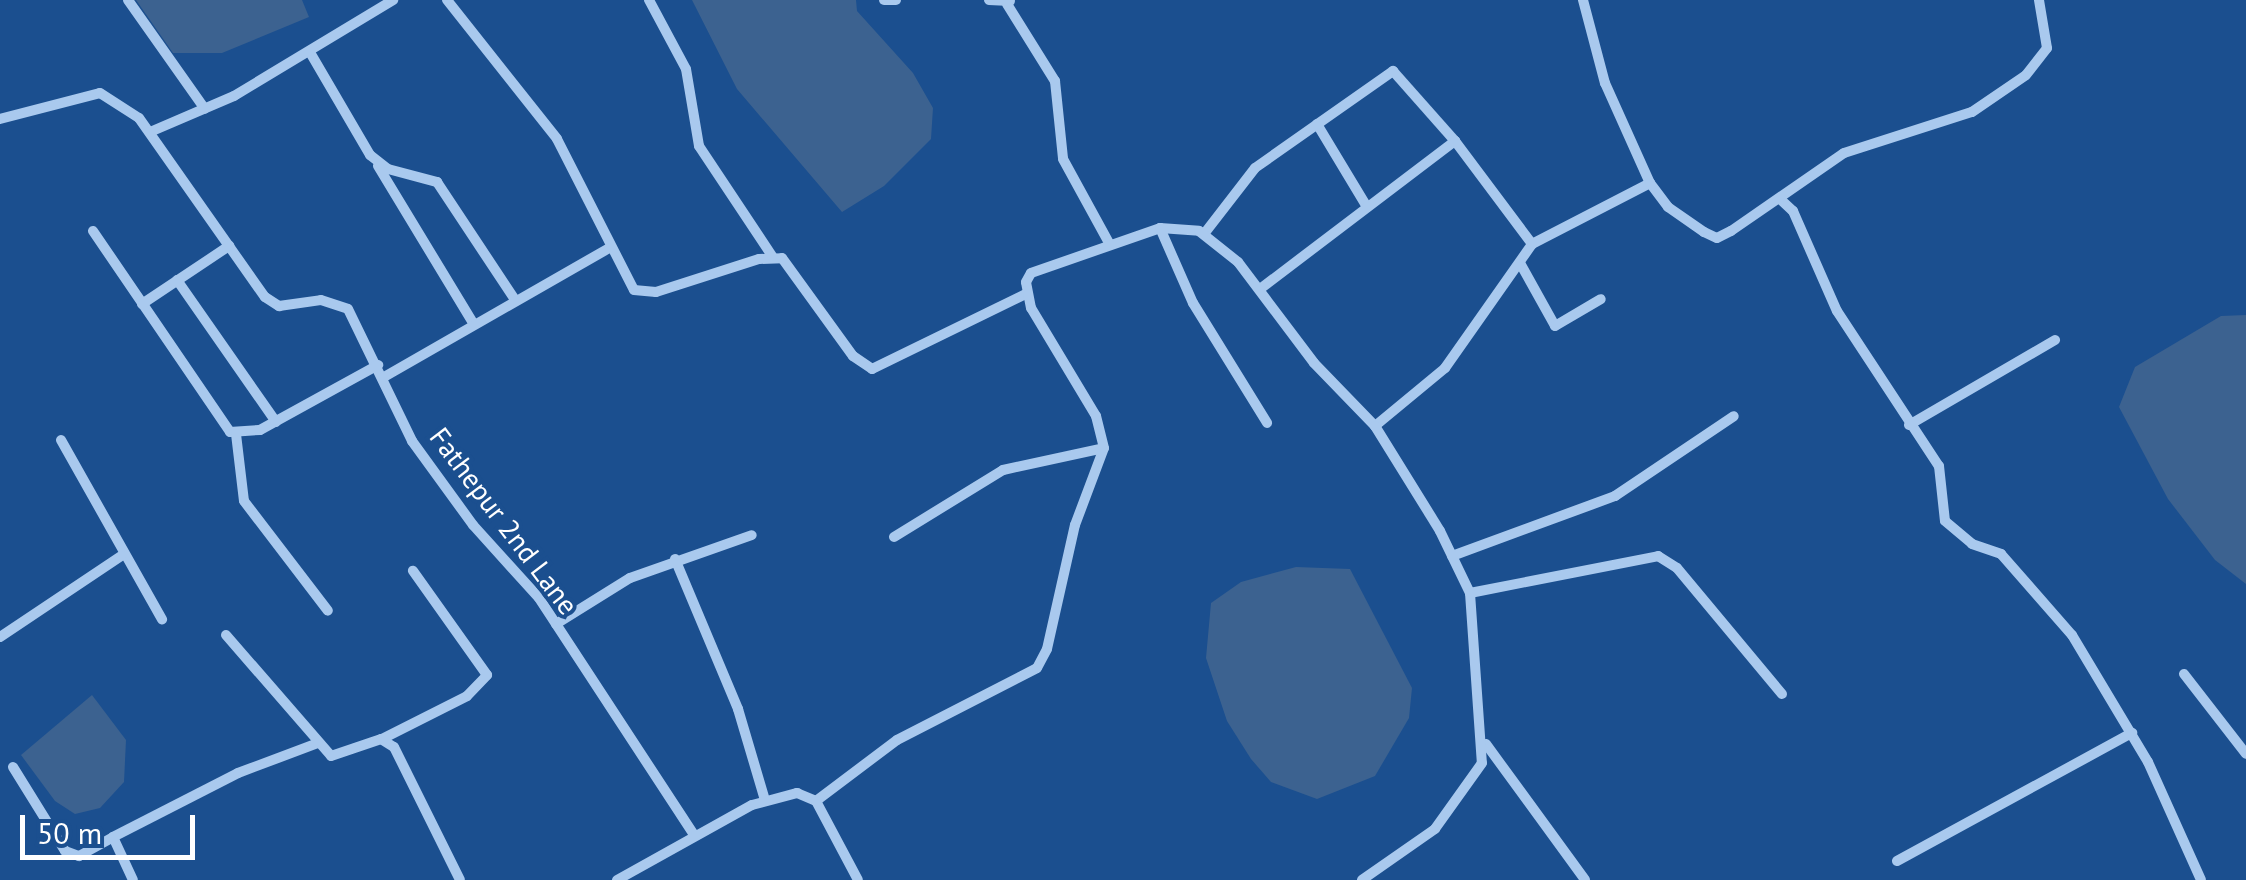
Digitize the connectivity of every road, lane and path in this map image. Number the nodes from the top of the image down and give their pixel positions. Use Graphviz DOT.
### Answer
graph roads {
  1 [pos="128,0"];
  2 [pos="394,0"];
  3 [pos="447,0"];
  4 [pos="649,0"];
  5 [pos="884,0"];
  6 [pos="896,0"];
  7 [pos="989,0"];
  8 [pos="1584,0"];
  9 [pos="2039,0"];
  10 [pos="1009,2"];
  11 [pos="311,54"];
  12 [pos="205,109"];
  13 [pos="0,119"];
  14 [pos="1318,124"];
  15 [pos="150,132"];
  16 [pos="1455,140"];
  17 [pos="378,165"];
  18 [pos="1650,183"];
  19 [pos="1780,199"];
  20 [pos="1367,207"];
  21 [pos="1160,228"];
  22 [pos="93,231"];
  23 [pos="1204,234"];
  24 [pos="1109,243"];
  25 [pos="1532,244"];
  26 [pos="229,246"];
  27 [pos="609,248"];
  28 [pos="772,256"];
  29 [pos="1520,263"];
  30 [pos="177,280"];
  31 [pos="1260,288"];
  32 [pos="1026,294"];
  33 [pos="516,300"];
  34 [pos="1601,300"];
  35 [pos="142,304"];
  36 [pos="474,323"];
  37 [pos="2054,340"];
  38 [pos="378,365"];
  39 [pos="384,377"];
  40 [pos="1734,416"];
  41 [pos="276,422"];
  42 [pos="1266,423"];
  43 [pos="1909,425"];
  44 [pos="1375,426"];
  45 [pos="236,434"];
  46 [pos="61,440"];
  47 [pos="1104,448"];
  48 [pos="752,535"];
  49 [pos="894,537"];
  50 [pos="121,556"];
  51 [pos="1452,556"];
  52 [pos="675,559"];
  53 [pos="413,571"];
  54 [pos="1470,593"];
  55 [pos="328,611"];
  56 [pos="162,619"];
  57 [pos="556,624"];
  58 [pos="226,635"];
  59 [pos="0,638"];
  60 [pos="2184,674"];
  61 [pos="1782,694"];
  62 [pos="2132,733"];
  63 [pos="381,739"];
  64 [pos="318,743"];
  65 [pos="1485,743"];
  66 [pos="2246,754"];
  67 [pos="13,767"];
  68 [pos="765,800"];
  69 [pos="816,801"];
  70 [pos="694,835"];
  71 [pos="113,837"];
  72 [pos="1897,860"];
  73 [pos="133,880"];
  74 [pos="460,880"];
  75 [pos="618,880"];
  76 [pos="858,880"];
  77 [pos="1362,880"];
  78 [pos="1585,880"];
  79 [pos="2201,880"];
  1 -- 12 [label="street"];
  2 -- 11 [label="street"];
  3 -- 27 [label="street"];
  4 -- 28 [label="street"];
  5 -- 6 [label="street"];
  7 -- 10 [label="street"];
  8 -- 18 [label="street"];
  9 -- 19 [label="street"];
  10 -- 24 [label="street"];
  11 -- 12 [label="street"];
  11 -- 17 [label="street"];
  12 -- 15 [label="street"];
  13 -- 15 [label="street, Fathepur 2nd Lane"];
  14 -- 16 [label="street"];
  14 -- 20 [label="street"];
  14 -- 23 [label="street"];
  15 -- 26 [label="street, Fathepur 2nd Lane"];
  16 -- 20 [label="street"];
  16 -- 25 [label="street"];
  17 -- 33 [label="street"];
  17 -- 36 [label="street"];
  18 -- 19 [label="street"];
  18 -- 25 [label="street"];
  19 -- 43 [label="street"];
  20 -- 31 [label="street"];
  21 -- 23 [label="street"];
  21 -- 24 [label="street"];
  21 -- 42 [label="street"];
  22 -- 35 [label="street"];
  23 -- 31 [label="street"];
  24 -- 32 [label="street"];
  25 -- 29 [label="street"];
  26 -- 30 [label="street"];
  26 -- 38 [label="street, Fathepur 2nd Lane"];
  27 -- 28 [label="street"];
  27 -- 33 [label="street"];
  28 -- 32 [label="street"];
  29 -- 34 [label="street"];
  29 -- 44 [label="street"];
  30 -- 35 [label="street"];
  30 -- 41 [label="street"];
  31 -- 44 [label="street"];
  32 -- 47 [label="street"];
  33 -- 36 [label="street"];
  35 -- 45 [label="street"];
  36 -- 39 [label="street"];
  37 -- 43 [label="street"];
  38 -- 39 [label="street, Fathepur 2nd Lane"];
  38 -- 41 [label="street"];
  39 -- 57 [label="street, Fathepur 2nd Lane"];
  40 -- 51 [label="street"];
  41 -- 45 [label="street"];
  43 -- 62 [label="street"];
  44 -- 51 [label="street"];
  45 -- 55 [label="street"];
  46 -- 50 [label="street"];
  47 -- 49 [label="street"];
  47 -- 69 [label="street"];
  48 -- 52 [label="street"];
  50 -- 56 [label="street"];
  50 -- 59 [label="street"];
  51 -- 54 [label="street"];
  52 -- 57 [label="street"];
  52 -- 68 [label="street"];
  53 -- 63 [label="street"];
  54 -- 61 [label="street"];
  54 -- 65 [label="street"];
  57 -- 70 [label="street, Fathepur 2nd Lane"];
  58 -- 64 [label="street"];
  60 -- 66 [label="street"];
  62 -- 72 [label="street"];
  62 -- 79 [label="street"];
  63 -- 64 [label="street"];
  63 -- 74 [label="street"];
  64 -- 71 [label="street"];
  65 -- 77 [label="street"];
  65 -- 78 [label="street"];
  67 -- 71 [label="street"];
  68 -- 69 [label="street"];
  68 -- 70 [label="street"];
  69 -- 76 [label="street"];
  70 -- 75 [label="street"];
  71 -- 73 [label="street"];
}
